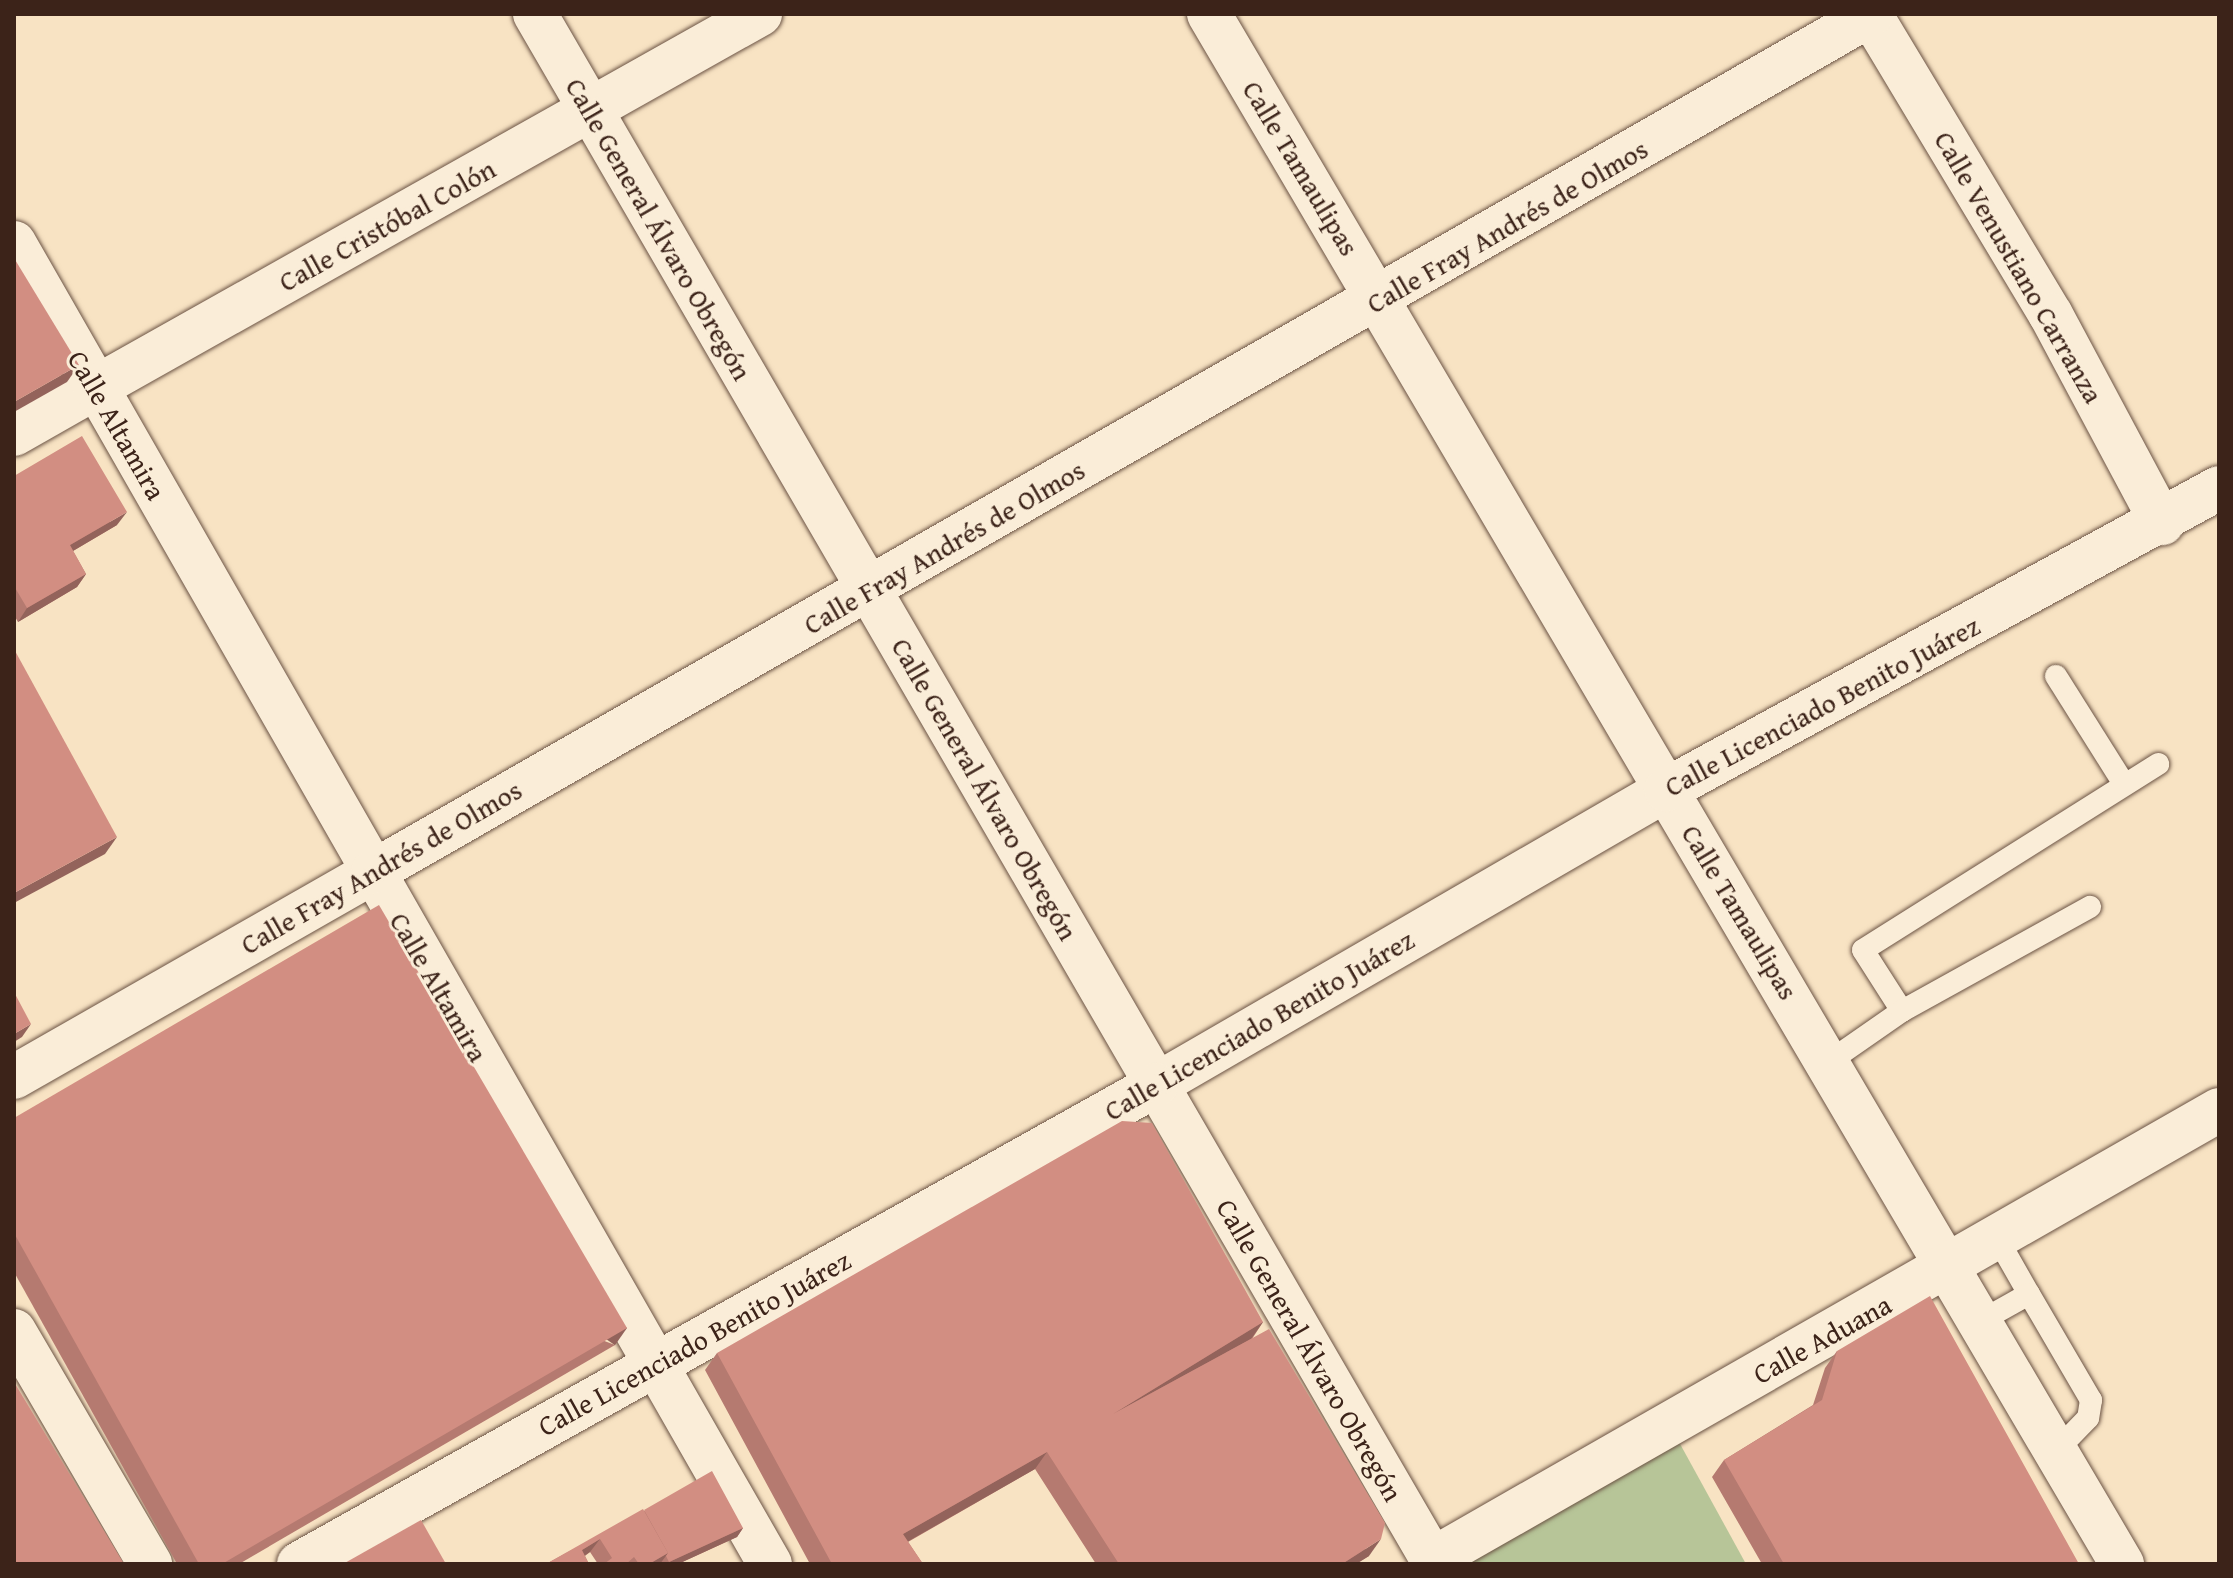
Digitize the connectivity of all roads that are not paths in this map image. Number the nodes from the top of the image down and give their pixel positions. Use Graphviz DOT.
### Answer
graph roads {
  1 [pos="535,14"];
  2 [pos="760,14"];
  3 [pos="1209,14"];
  4 [pos="1871,14"];
  5 [pos="589,111"];
  6 [pos="14,243"];
  7 [pos="1379,301"];
  8 [pos="95,388"];
  9 [pos="14,434"];
  10 [pos="2219,488"];
  11 [pos="2162,523"];
  12 [pos="869,590"];
  13 [pos="2056,676"];
  14 [pos="2158,764"];
  15 [pos="2124,784"];
  16 [pos="1666,790"];
  17 [pos="373,872"];
  18 [pos="2090,907"];
  19 [pos="1902,1011"];
  20 [pos="1830,1061"];
  21 [pos="14,1077"];
  22 [pos="1156,1085"];
  23 [pos="2218,1114"];
  24 [pos="1997,1238"];
  25 [pos="1947,1268"];
  26 [pos="2029,1294"];
  27 [pos="1979,1322"];
  28 [pos="14,1331"];
  29 [pos="656,1364"];
  30 [pos="2058,1449"];
  31 [pos="1431,1562"];
  32 [pos="150,1564"];
  33 [pos="299,1564"];
  34 [pos="770,1564"];
  35 [pos="2122,1564"];
  1 -- 5 [label="street, Calle General Álvaro Obregón"];
  2 -- 5 [label="street, Calle Cristóbal Colón"];
  3 -- 7 [label="street, Calle Tamaulipas"];
  4 -- 7 [label="street, Calle Fray Andrés de Olmos"];
  4 -- 11 [label="street, Calle Venustiano Carranza"];
  5 -- 8 [label="street, Calle Cristóbal Colón"];
  5 -- 12 [label="street, Calle General Álvaro Obregón"];
  6 -- 8 [label="street, Calle Altamira"];
  7 -- 12 [label="street, Calle Fray Andrés de Olmos"];
  7 -- 16 [label="street, Calle Tamaulipas"];
  8 -- 9 [label="street, Calle Cristóbal Colón"];
  8 -- 17 [label="street, Calle Altamira"];
  10 -- 11 [label="street, Calle Licenciado Benito Juárez"];
  11 -- 16 [label="street, Calle Licenciado Benito Juárez"];
  12 -- 17 [label="street, Calle Fray Andrés de Olmos"];
  12 -- 22 [label="street, Calle General Álvaro Obregón"];
  13 -- 15 [label="lane"];
  14 -- 15 [label="lane"];
  15 -- 19 [label="lane"];
  16 -- 20 [label="street, Calle Tamaulipas"];
  16 -- 22 [label="street, Calle Licenciado Benito Juárez"];
  17 -- 21 [label="street, Calle Fray Andrés de Olmos"];
  17 -- 29 [label="street, Calle Altamira"];
  18 -- 19 [label="lane"];
  19 -- 20 [label="lane"];
  20 -- 25 [label="street, Calle Tamaulipas"];
  22 -- 29 [label="street, Calle Licenciado Benito Juárez"];
  22 -- 31 [label="street, Calle General Álvaro Obregón"];
  23 -- 24 [label="street, Calle Aduana"];
  24 -- 25 [label="street, Calle Aduana"];
  24 -- 26 [label="lane"];
  25 -- 27 [label="street, Calle Tamaulipas"];
  25 -- 31 [label="street, Calle Aduana"];
  26 -- 27 [label="lane"];
  26 -- 30 [label="lane"];
  27 -- 30 [label="street, Calle Tamaulipas"];
  28 -- 32 [label="street"];
  29 -- 33 [label="street, Calle Licenciado Benito Juárez"];
  29 -- 34 [label="street, Calle Altamira"];
  30 -- 35 [label="street, Calle Tamaulipas"];
}
